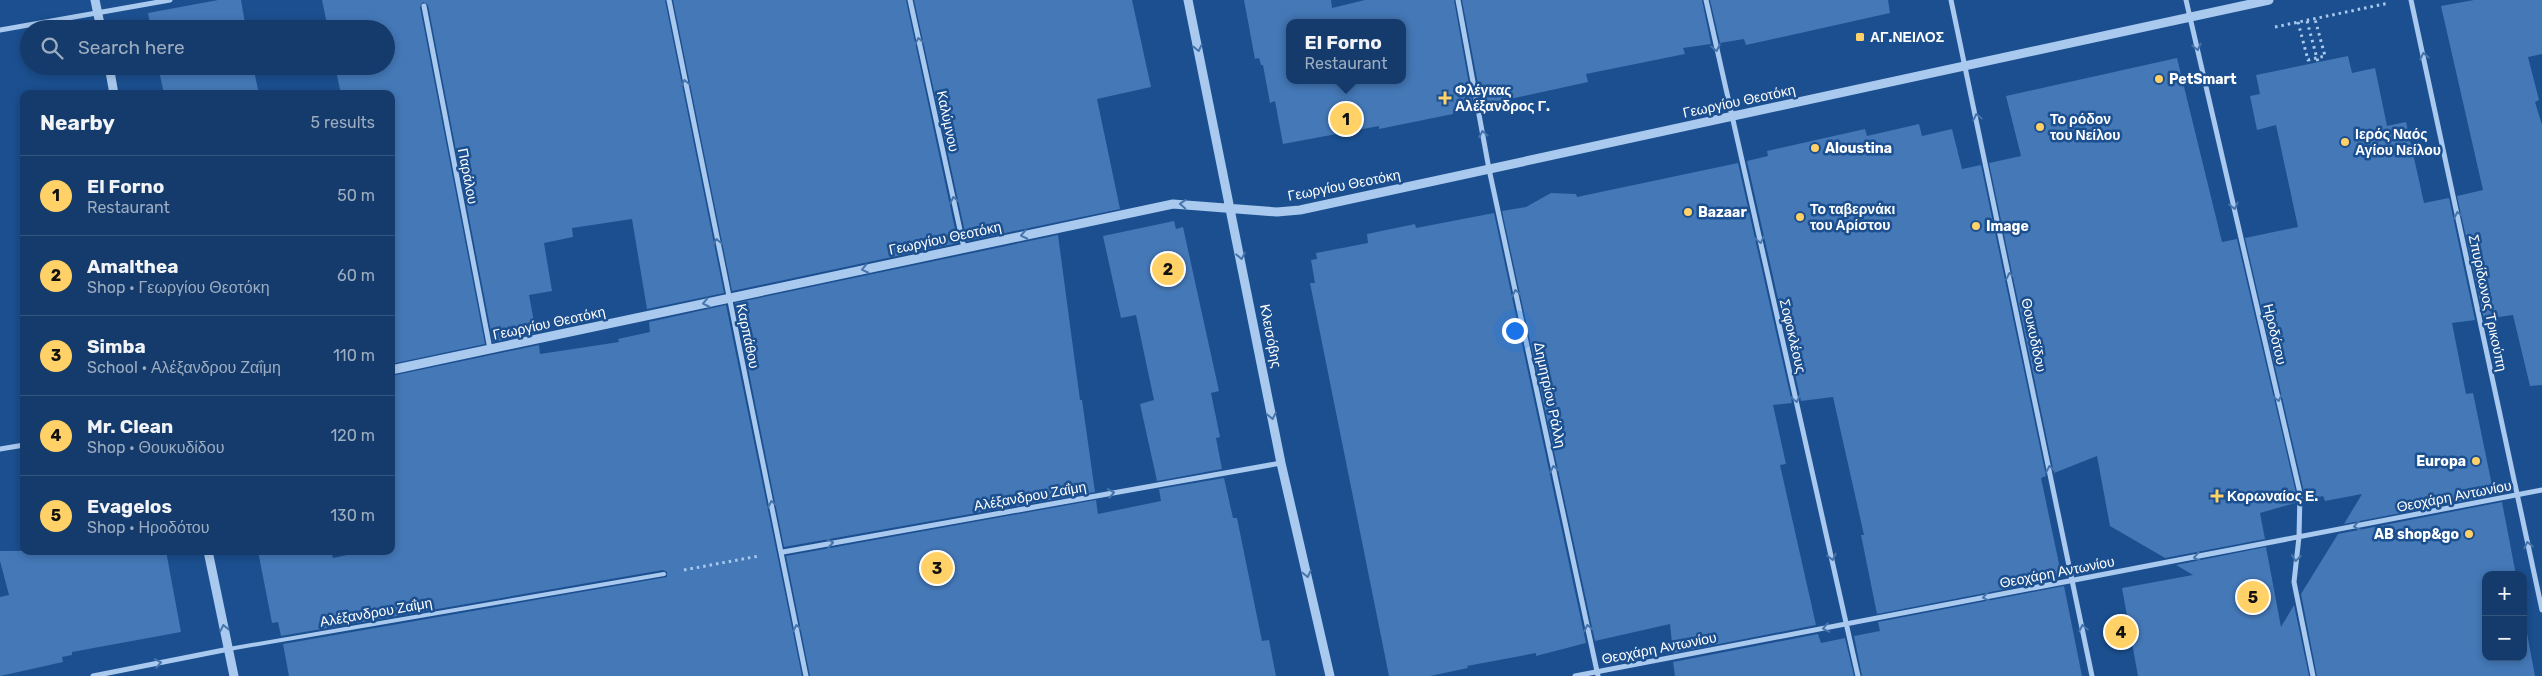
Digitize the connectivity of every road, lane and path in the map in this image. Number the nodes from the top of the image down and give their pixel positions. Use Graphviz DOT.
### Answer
graph roads {
  1 [pos="95,0"];
  2 [pos="170,0"];
  3 [pos="668,0"];
  4 [pos="910,0"];
  5 [pos="1188,0"];
  6 [pos="1458,0"];
  7 [pos="1706,0"];
  8 [pos="1951,0"];
  9 [pos="2186,0"];
  10 [pos="2269,0"];
  11 [pos="2412,0"];
  12 [pos="2395,2"];
  13 [pos="424,6"];
  14 [pos="98,14"];
  15 [pos="2190,17"];
  16 [pos="2315,19"];
  17 [pos="61,20"];
  18 [pos="99,20"];
  19 [pos="2307,21"];
  20 [pos="2298,22"];
  21 [pos="20,27"];
  22 [pos="2270,28"];
  23 [pos="0,30"];
  24 [pos="2316,58"];
  25 [pos="2318,62"];
  26 [pos="1966,66"];
  27 [pos="111,75"];
  28 [pos="113,90"];
  29 [pos="1731,116"];
  30 [pos="1490,169"];
  31 [pos="1232,208"];
  32 [pos="964,248"];
  33 [pos="729,298"];
  34 [pos="490,349"];
  35 [pos="395,369"];
  36 [pos="20,446"];
  37 [pos="0,449"];
  38 [pos="1281,463"];
  39 [pos="2542,490"];
  40 [pos="2518,495"];
  41 [pos="2299,537"];
  42 [pos="782,552"];
  43 [pos="209,555"];
  44 [pos="664,574"];
  45 [pos="2073,580"];
  46 [pos="2542,610"];
  47 [pos="1847,624"];
  48 [pos="229,649"];
  49 [pos="1598,674"];
  50 [pos="93,676"];
  51 [pos="234,676"];
  52 [pos="806,676"];
  53 [pos="1330,676"];
  54 [pos="1576,676"];
  55 [pos="1858,676"];
  56 [pos="2092,676"];
  57 [pos="2313,676"];
  1 -- 14 [label="street"];
  2 -- 14 [label="street"];
  33 -- 3 [label="street, Καρπάθου, one-way"];
  32 -- 4 [label="street, Καλύμνου, one-way"];
  5 -- 31 [label="street, Κλεισόβης, one-way"];
  30 -- 6 [label="street, Δημητρίου Ράλλη, one-way"];
  7 -- 29 [label="street, Σοφοκλέους, one-way"];
  8 -- 26 [label="street, Θουκυδίδου"];
  9 -- 15 [label="street, Ηροδότου"];
  10 -- 15 [label="street, Γεωργίου Θεοτόκη"];
  40 -- 11 [label="street, Σπυρίδωνος Τρικούπη, one-way"];
  12 -- 16 [label="path"];
  13 -- 34 [label="street, Παράλου"];
  14 -- 17 [label="street"];
  14 -- 18 [label="street"];
  15 -- 26 [label="street, Γεωργίου Θεοτόκη"];
  15 -- 41 [label="street, Ηροδότου, one-way"];
  16 -- 19 [label="path"];
  16 -- 24 [label="path"];
  19 -- 20 [label="path"];
  19 -- 24 [label="path"];
  20 -- 22 [label="path"];
  20 -- 24 [label="path"];
  21 -- 23 [label="street"];
  24 -- 25 [label="path"];
  26 -- 29 [label="street, Γεωργίου Θεοτόκη"];
  45 -- 26 [label="street, Θουκυδίδου, one-way"];
  27 -- 28 [label="street"];
  29 -- 30 [label="street, Γεωργίου Θεοτόκη"];
  29 -- 47 [label="street, Σοφοκλέους, one-way"];
  30 -- 31 [label="street, Γεωργίου Θεοτόκη"];
  49 -- 30 [label="street, Δημητρίου Ράλλη, one-way"];
  31 -- 32 [label="street, Γεωργίου Θεοτόκη, one-way"];
  31 -- 38 [label="street, Κλεισόβης, one-way"];
  32 -- 33 [label="street, Γεωργίου Θεοτόκη, one-way"];
  33 -- 34 [label="street, Γεωργίου Θεοτόκη, one-way"];
  42 -- 33 [label="street, Καρπάθου, one-way"];
  34 -- 35 [label="street, Γεωργίου Θεοτόκη"];
  36 -- 37 [label="street"];
  42 -- 38 [label="street, Αλέξανδρου Ζαΐμη, one-way"];
  38 -- 53 [label="street, Κλεισόβης, one-way"];
  39 -- 40 [label="street, Θεοχάρη Αντωνίου"];
  40 -- 41 [label="street, Θεοχάρη Αντωνίου, one-way"];
  46 -- 40 [label="street, Σπυρίδωνος Τρικούπη, one-way"];
  41 -- 45 [label="street, Θεοχάρη Αντωνίου, one-way"];
  41 -- 57 [label="street, Ηροδότου, one-way"];
  42 -- 44 [label="path"];
  52 -- 42 [label="street, Καρπάθου, one-way"];
  48 -- 43 [label="street, one-way"];
  44 -- 48 [label="lane, Αλέξανδρου Ζαΐμη"];
  45 -- 47 [label="street, Θεοχάρη Αντωνίου, one-way"];
  56 -- 45 [label="street, Θουκυδίδου, one-way"];
  47 -- 49 [label="street, Θεοχάρη Αντωνίου, one-way"];
  47 -- 55 [label="street, Σοφοκλέους"];
  50 -- 48 [label="street, Αλέξανδρου Ζαΐμη, one-way"];
  48 -- 51 [label="street"];
  49 -- 54 [label="street, Θεοχάρη Αντωνίου"];
}
